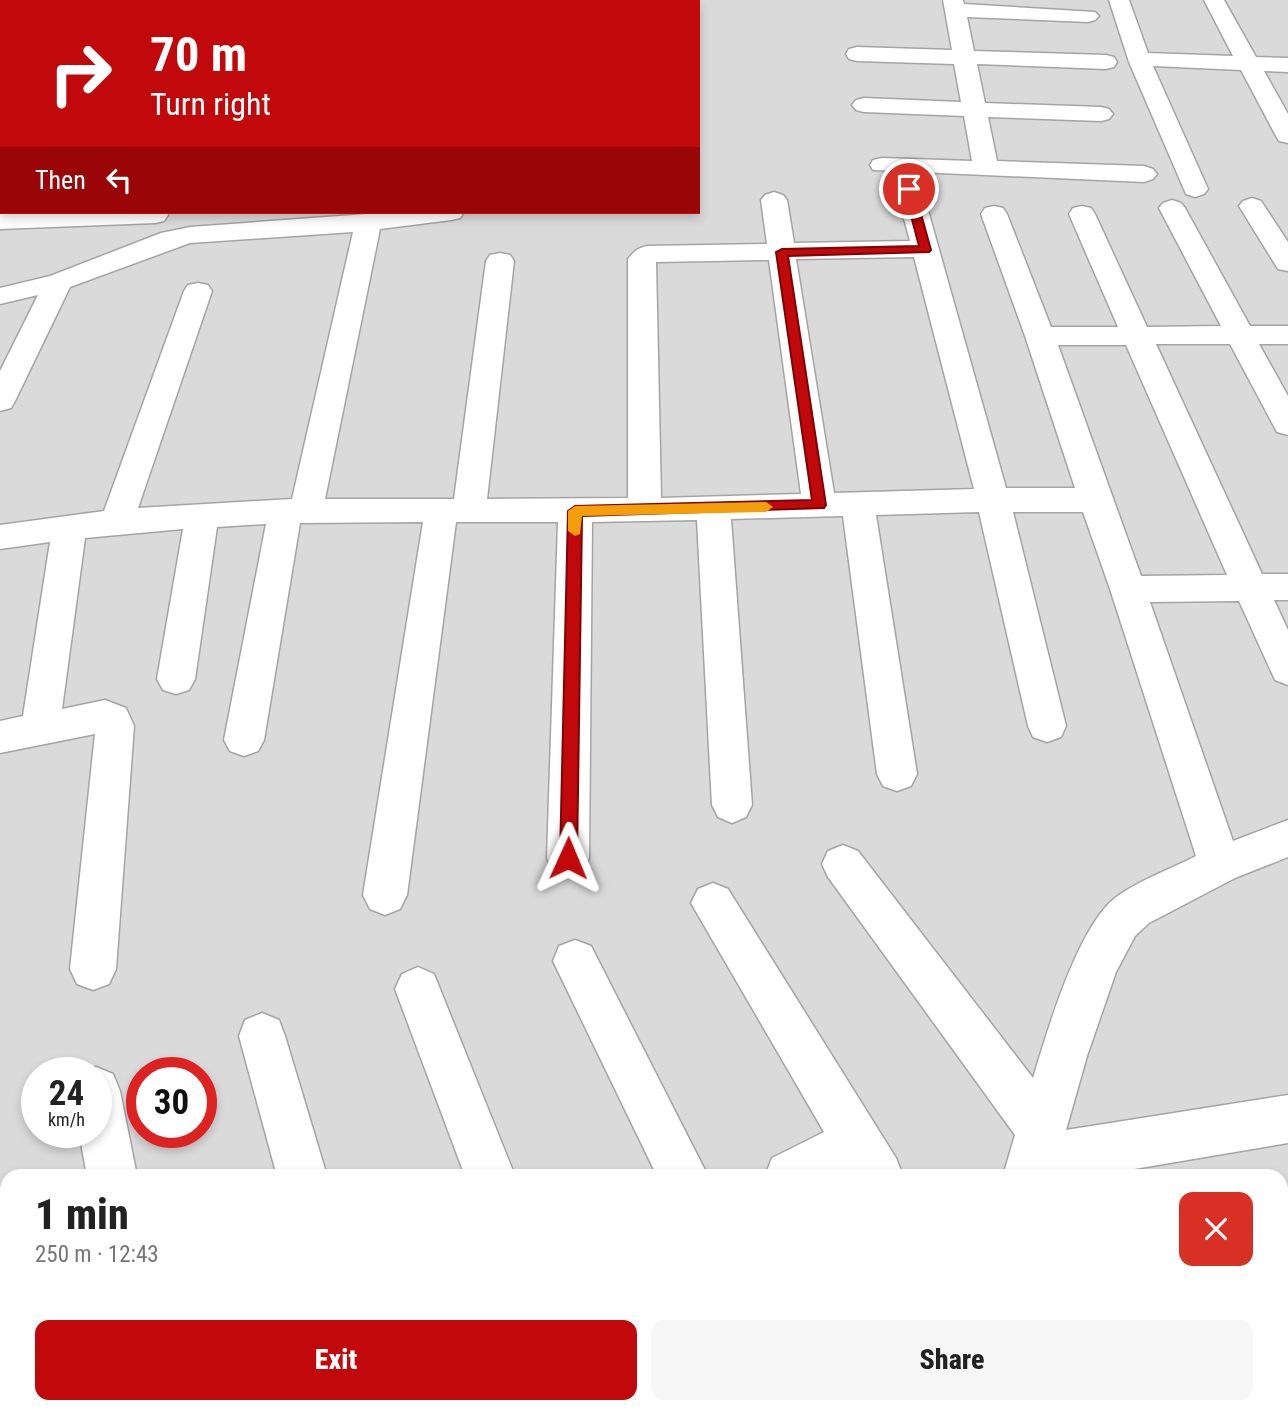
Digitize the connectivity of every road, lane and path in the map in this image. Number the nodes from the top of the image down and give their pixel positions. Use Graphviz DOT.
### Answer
graph roads {
  1 [pos="1119,0"];
  2 [pos="1214,0"];
  3 [pos="954,5"];
  4 [pos="1088,16"];
  5 [pos="857,54"];
  6 [pos="964,57"];
  7 [pos="1139,59"];
  8 [pos="1105,62"];
  9 [pos="1249,64"];
  10 [pos="1288,65"];
  11 [pos="864,105"];
  12 [pos="974,108"];
  13 [pos="1101,114"];
  14 [pos="1288,136"];
  15 [pos="882,165"];
  16 [pos="986,169"];
  17 [pos="1144,174"];
  18 [pos="909,189"];
  19 [pos="1195,189"];
  20 [pos="774,200"];
  21 [pos="1252,206"];
  22 [pos="1172,208"];
  23 [pos="111,214"];
  24 [pos="437,214"];
  25 [pos="994,214"];
  26 [pos="1082,214"];
  27 [pos="155,215"];
  28 [pos="0,222"];
  29 [pos="368,223"];
  30 [pos="925,250"];
  31 [pos="782,252"];
  32 [pos="500,261"];
  33 [pos="1288,263"];
  34 [pos="58,282"];
  35 [pos="198,291"];
  36 [pos="0,296"];
  37 [pos="1040,335"];
  38 [pos="1138,335"];
  39 [pos="1288,335"];
  40 [pos="1242,336"];
  41 [pos="0,401"];
  42 [pos="1288,425"];
  43 [pos="993,499"];
  44 [pos="1095,500"];
  45 [pos="858,504"];
  46 [pos="819,505"];
  47 [pos="713,509"];
  48 [pos="645,510"];
  49 [pos="295,511"];
  50 [pos="575,511"];
  51 [pos="455,512"];
  52 [pos="202,514"];
  53 [pos="117,521"];
  54 [pos="69,528"];
  55 [pos="0,537"];
  56 [pos="1248,587"];
  57 [pos="1288,587"];
  58 [pos="1128,589"];
  59 [pos="1288,670"];
  60 [pos="176,679"];
  61 [pos="1047,726"];
  62 [pos="40,730"];
  63 [pos="0,737"];
  64 [pos="244,740"];
  65 [pos="897,774"];
  66 [pos="732,805"];
  67 [pos="1288,838"];
  68 [pos="568,858"];
  69 [pos="843,864"];
  70 [pos="1220,865"];
  71 [pos="385,895"];
  72 [pos="713,903"];
  73 [pos="575,961"];
  74 [pos="93,969"];
  75 [pos="418,989"];
  76 [pos="262,1036"];
  77 [pos="1288,1118"];
  78 [pos="107,1148"];
  79 [pos="1034,1156"];
  80 [pos="868,1158"];
  81 [pos="111,1169"];
  82 [pos="300,1169"];
  83 [pos="487,1169"];
  84 [pos="679,1169"];
  85 [pos="820,1169"];
  1 -- 7 [label="street"];
  2 -- 9 [label="street"];
  3 -- 4 [label="street"];
  3 -- 6 [label="street"];
  5 -- 6 [label="street"];
  6 -- 8 [label="street"];
  6 -- 12 [label="street"];
  7 -- 9 [label="street"];
  7 -- 19 [label="street"];
  9 -- 10 [label="street"];
  9 -- 14 [label="street"];
  11 -- 12 [label="street"];
  12 -- 13 [label="street"];
  12 -- 16 [label="street"];
  15 -- 16 [label="street"];
  16 -- 17 [label="street"];
  18 -- 30 [label="street"];
  20 -- 31 [label="street"];
  21 -- 33 [label="street"];
  22 -- 40 [label="street"];
  23 -- 27 [label="street"];
  23 -- 28 [label="street"];
  24 -- 29 [label="street"];
  25 -- 37 [label="street"];
  26 -- 38 [label="street"];
  29 -- 34 [label="street"];
  29 -- 49 [label="street"];
  30 -- 31 [label="street"];
  30 -- 43 [label="street"];
  31 -- 46 [label="street"];
  31 -- 48 [label="street"];
  32 -- 51 [label="street"];
  34 -- 36 [label="street"];
  34 -- 41 [label="street"];
  35 -- 53 [label="street"];
  37 -- 38 [label="street"];
  37 -- 44 [label="street"];
  38 -- 40 [label="street"];
  38 -- 56 [label="street"];
  39 -- 40 [label="street"];
  40 -- 42 [label="street"];
  43 -- 44 [label="street"];
  43 -- 45 [label="street"];
  43 -- 61 [label="street"];
  44 -- 58 [label="street"];
  45 -- 46 [label="street"];
  45 -- 65 [label="street"];
  46 -- 47 [label="street"];
  47 -- 48 [label="street"];
  47 -- 66 [label="street"];
  48 -- 50 [label="street"];
  49 -- 51 [label="street"];
  49 -- 52 [label="street"];
  49 -- 64 [label="street"];
  50 -- 51 [label="street"];
  50 -- 68 [label="street"];
  51 -- 71 [label="street"];
  52 -- 53 [label="street"];
  52 -- 60 [label="street"];
  53 -- 54 [label="street"];
  54 -- 55 [label="street"];
  54 -- 62 [label="street"];
  56 -- 57 [label="street"];
  56 -- 58 [label="street"];
  56 -- 59 [label="street"];
  58 -- 70 [label="street"];
  62 -- 63 [label="street"];
  62 -- 74 [label="street"];
  67 -- 70 [label="street"];
  69 -- 79 [label="street"];
  70 -- 79 [label="street"];
  72 -- 80 [label="street"];
  73 -- 84 [label="street"];
  75 -- 83 [label="street"];
  76 -- 82 [label="street"];
  77 -- 79 [label="street"];
  78 -- 81 [label="street"];
  80 -- 85 [label="street"];
}
